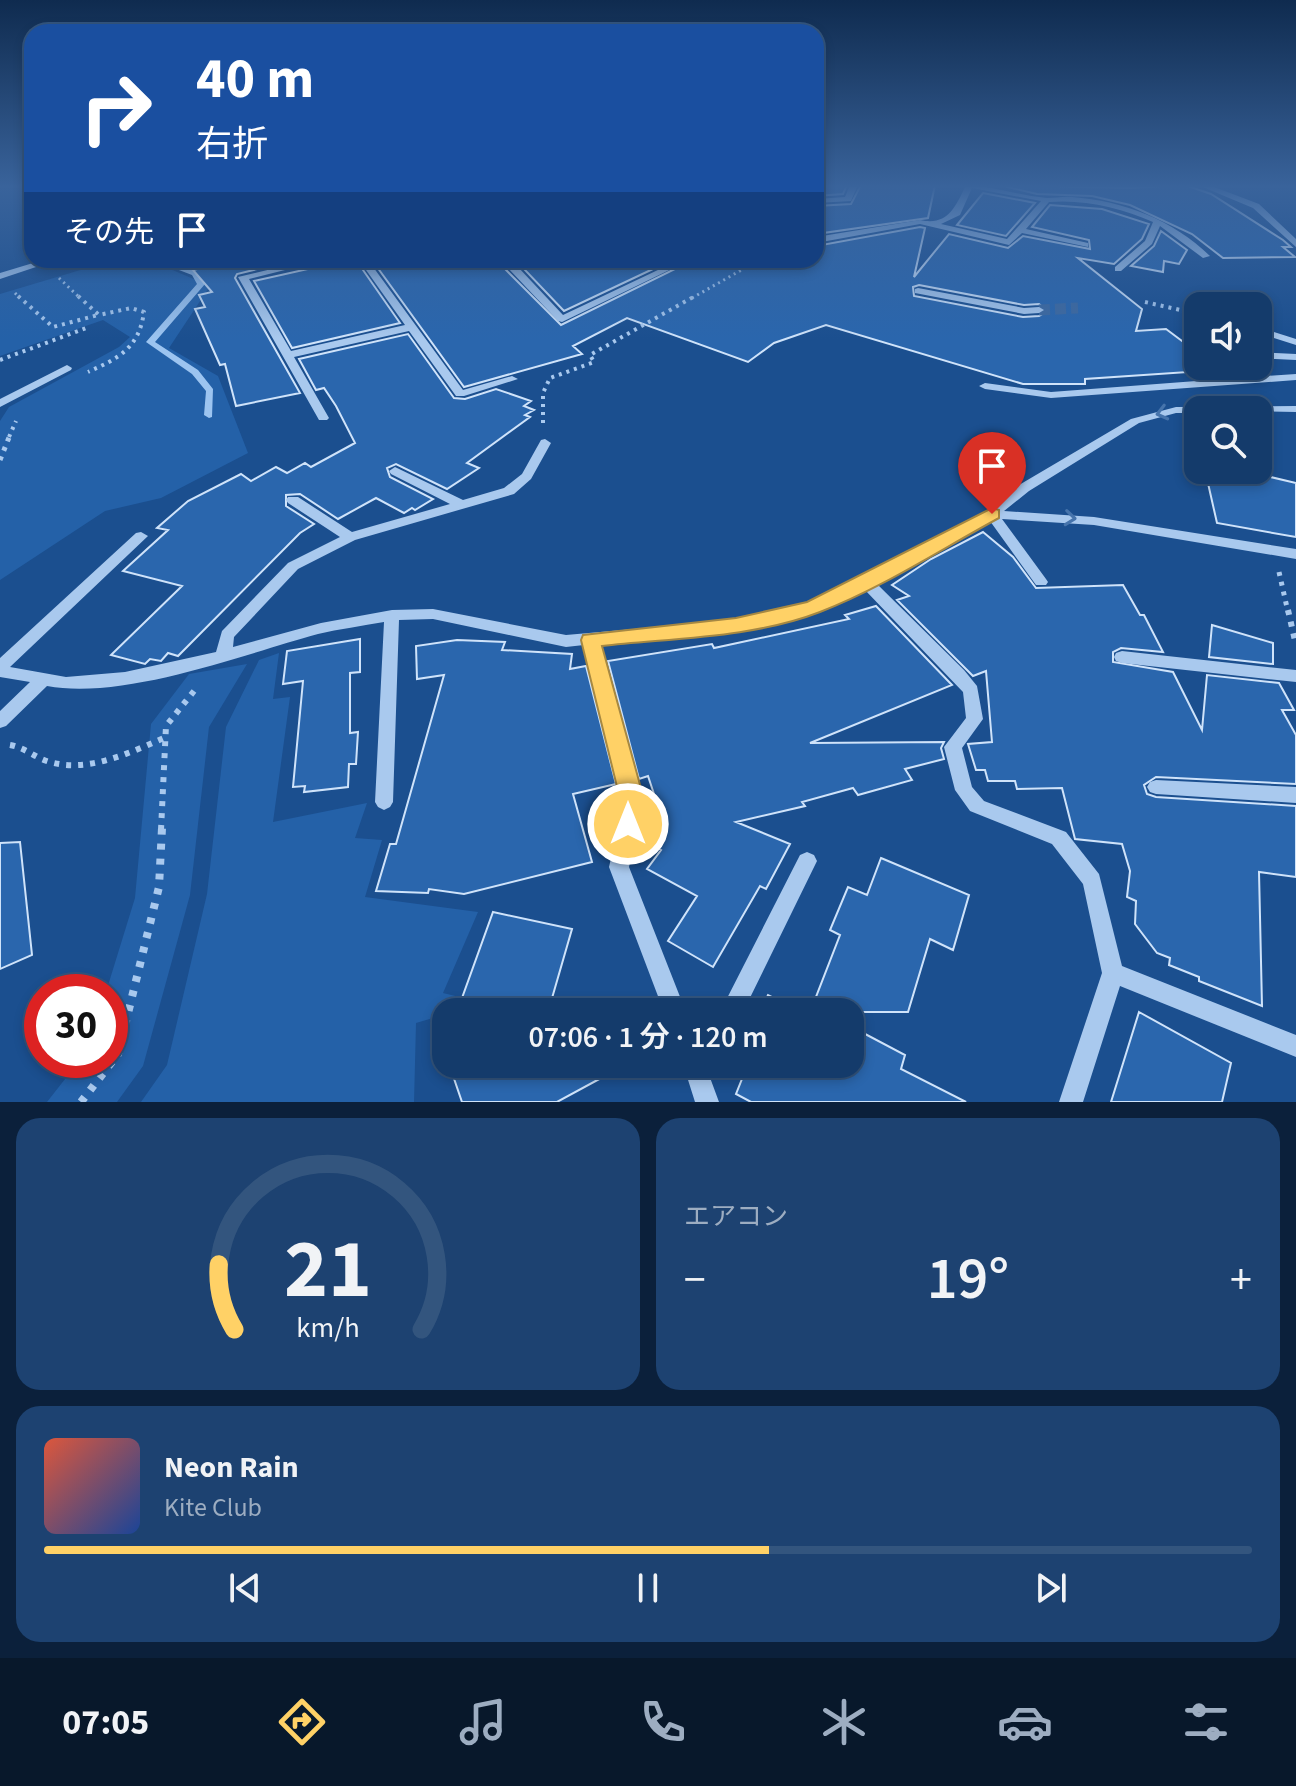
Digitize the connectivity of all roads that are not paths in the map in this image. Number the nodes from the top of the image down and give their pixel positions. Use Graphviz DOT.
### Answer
graph roads {
  1 [pos="986,236"];
  2 [pos="1014,236"];
  3 [pos="1048,236"];
  4 [pos="1151,236"];
  5 [pos="1179,236"];
  6 [pos="1085,245"];
  7 [pos="1206,256"];
  8 [pos="27,268"];
  9 [pos="282,268"];
  10 [pos="369,268"];
  11 [pos="513,268"];
  12 [pos="669,268"];
  13 [pos="1118,269"];
  14 [pos="0,276"];
  15 [pos="918,291"];
  16 [pos="1039,310"];
  17 [pos="412,327"];
  18 [pos="1272,334"];
  19 [pos="1296,342"];
  20 [pos="289,355"];
  21 [pos="1272,356"];
  22 [pos="1296,357"];
  23 [pos="67,368"];
  24 [pos="1296,377"];
  25 [pos="512,379"];
  26 [pos="1246,381"];
  27 [pos="985,386"];
  28 [pos="0,404"];
  29 [pos="1296,409"];
  30 [pos="323,418"];
  31 [pos="545,443"];
  32 [pos="395,471"];
  33 [pos="293,500"];
  34 [pos="463,505"];
  35 [pos="992,514"];
  36 [pos="141,536"];
  37 [pos="350,537"];
  38 [pos="1296,554"];
  39 [pos="1041,582"];
  40 [pos="867,583"];
  41 [pos="392,615"];
  42 [pos="591,640"];
  43 [pos="224,654"];
  44 [pos="1122,657"];
  45 [pos="0,669"];
  46 [pos="1296,676"];
  47 [pos="44,679"];
  48 [pos="0,721"];
  49 [pos="1156,787"];
  50 [pos="1296,795"];
  51 [pos="384,802"];
  52 [pos="807,861"];
  53 [pos="1113,973"];
  54 [pos="670,998"];
  55 [pos="738,998"];
  56 [pos="1296,1046"];
  57 [pos="699,1078"];
  58 [pos="707,1102"];
  59 [pos="1071,1102"];
  1 -- 2 [label="street"];
  3 -- 6 [label="street"];
  4 -- 13 [label="street"];
  5 -- 7 [label="street"];
  8 -- 14 [label="street"];
  9 -- 20 [label="street"];
  10 -- 17 [label="street"];
  11 -- 12 [label="street"];
  15 -- 16 [label="street"];
  17 -- 20 [label="street"];
  17 -- 25 [label="street"];
  18 -- 19 [label="street"];
  20 -- 30 [label="street"];
  21 -- 22 [label="street"];
  23 -- 28 [label="street"];
  24 -- 26 [label="street"];
  26 -- 27 [label="street"];
  29 -- 35 [label="street, one-way"];
  31 -- 34 [label="street"];
  32 -- 34 [label="street"];
  33 -- 37 [label="street"];
  34 -- 37 [label="street"];
  35 -- 38 [label="street, one-way"];
  35 -- 39 [label="street"];
  35 -- 40 [label="street"];
  36 -- 45 [label="street"];
  37 -- 43 [label="street"];
  40 -- 42 [label="street"];
  40 -- 53 [label="street"];
  41 -- 42 [label="street"];
  41 -- 43 [label="street"];
  41 -- 51 [label="street"];
  42 -- 54 [label="street"];
  43 -- 47 [label="street"];
  44 -- 46 [label="street"];
  45 -- 47 [label="street"];
  47 -- 48 [label="street"];
  49 -- 50 [label="street"];
  52 -- 55 [label="street"];
  53 -- 56 [label="street"];
  53 -- 59 [label="street"];
  57 -- 58 [label="street"];
}
